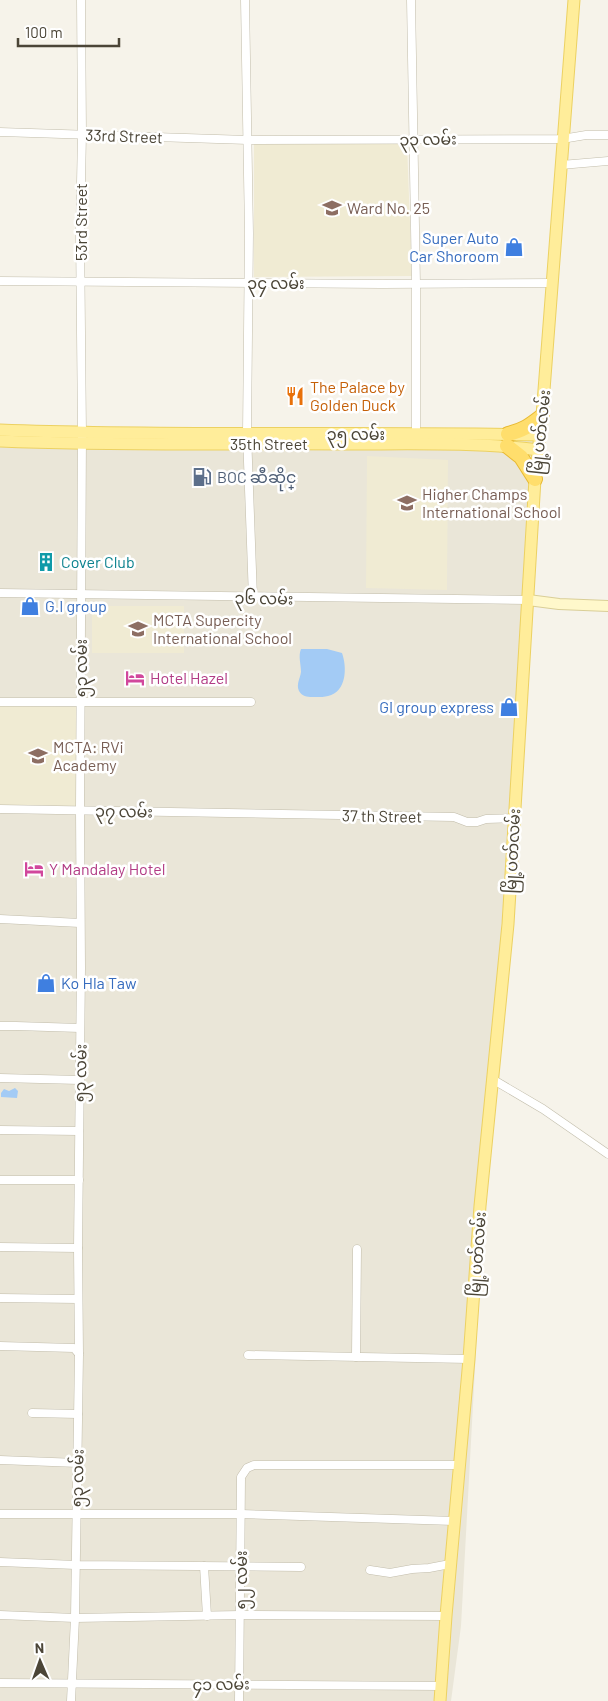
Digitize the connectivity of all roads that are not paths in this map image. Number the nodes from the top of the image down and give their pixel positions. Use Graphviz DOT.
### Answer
graph roads {
  1 [pos="81,0"];
  2 [pos="245,0"];
  3 [pos="411,0"];
  4 [pos="574,0"];
  5 [pos="0,132"];
  6 [pos="82,134"];
  7 [pos="608,135"];
  8 [pos="412,139"];
  9 [pos="562,139"];
  10 [pos="248,140"];
  11 [pos="608,161"];
  12 [pos="560,165"];
  13 [pos="0,281"];
  14 [pos="81,282"];
  15 [pos="249,283"];
  16 [pos="552,283"];
  17 [pos="416,284"];
  18 [pos="542,416"];
  19 [pos="0,430"];
  20 [pos="416,433"];
  21 [pos="446,433"];
  22 [pos="540,435"];
  23 [pos="82,439"];
  24 [pos="247,439"];
  25 [pos="508,440"];
  26 [pos="0,441"];
  27 [pos="446,445"];
  28 [pos="538,450"];
  29 [pos="535,479"];
  30 [pos="0,593"];
  31 [pos="82,594"];
  32 [pos="252,598"];
  33 [pos="528,600"];
  34 [pos="608,606"];
  35 [pos="81,701"];
  36 [pos="0,702"];
  37 [pos="251,702"];
  38 [pos="0,809"];
  39 [pos="80,810"];
  40 [pos="248,814"];
  41 [pos="514,818"];
  42 [pos="0,919"];
  43 [pos="80,923"];
  44 [pos="0,1026"];
  45 [pos="80,1028"];
  46 [pos="0,1078"];
  47 [pos="492,1079"];
  48 [pos="80,1080"];
  49 [pos="0,1130"];
  50 [pos="79,1131"];
  51 [pos="608,1154"];
  52 [pos="0,1180"];
  53 [pos="79,1180"];
  54 [pos="0,1246"];
  55 [pos="78,1248"];
  56 [pos="357,1249"];
  57 [pos="0,1298"];
  58 [pos="78,1299"];
  59 [pos="0,1346"];
  60 [pos="79,1354"];
  61 [pos="248,1355"];
  62 [pos="356,1357"];
  63 [pos="469,1359"];
  64 [pos="32,1413"];
  65 [pos="78,1414"];
  66 [pos="0,1460"];
  67 [pos="78,1463"];
  68 [pos="459,1465"];
  69 [pos="0,1514"];
  70 [pos="241,1514"];
  71 [pos="77,1515"];
  72 [pos="454,1521"];
  73 [pos="0,1562"];
  74 [pos="450,1564"];
  75 [pos="76,1566"];
  76 [pos="204,1566"];
  77 [pos="241,1566"];
  78 [pos="301,1567"];
  79 [pos="370,1570"];
  80 [pos="0,1615"];
  81 [pos="240,1615"];
  82 [pos="207,1616"];
  83 [pos="446,1616"];
  84 [pos="75,1618"];
  85 [pos="0,1683"];
  86 [pos="71,1684"];
  87 [pos="240,1684"];
  88 [pos="442,1686"];
  89 [pos="71,1701"];
  90 [pos="239,1701"];
  91 [pos="440,1701"];
  1 -- 6 [label="street, 53rd Street"];
  2 -- 10 [label="street"];
  3 -- 8 [label="street"];
  4 -- 9 [label="main road, မြို့ပတ်လမ်း"];
  5 -- 6 [label="street, 33rd Street"];
  6 -- 10 [label="street, 33rd Street"];
  6 -- 14 [label="street, 53rd Street"];
  7 -- 9 [label="street, ၃၃ လမ်း"];
  8 -- 9 [label="street, ၃၃ လမ်း"];
  8 -- 10 [label="street, ၃၃ လမ်း"];
  8 -- 17 [label="street"];
  9 -- 12 [label="main road, မြို့ပတ်လမ်း"];
  10 -- 15 [label="street"];
  11 -- 12 [label="street"];
  12 -- 16 [label="main road, မြို့ပတ်လမ်း"];
  13 -- 14 [label="street, ၃၄ လမ်း"];
  14 -- 15 [label="street, ၃၄ လမ်း"];
  14 -- 23 [label="street, 53rd Street"];
  15 -- 17 [label="street, ၃၄ လမ်း"];
  15 -- 24 [label="street"];
  16 -- 17 [label="street, ၃၄ လမ်း"];
  16 -- 18 [label="main road, မြို့ပတ်လမ်း"];
  17 -- 20 [label="street"];
  18 -- 22 [label="main road, မြို့ပတ်လမ်း"];
  18 -- 25 [label="highway"];
  19 -- 23 [label="main road"];
  20 -- 21 [label="main road, ၃၅ လမ်း"];
  20 -- 24 [label="main road, ၃၅ လမ်း"];
  21 -- 25 [label="main road, ၃၅ လမ်း"];
  21 -- 27 [label="main road"];
  22 -- 25 [label="main road, ၃၅ လမ်း"];
  22 -- 28 [label="main road, မြို့ပတ်လမ်း"];
  23 -- 24 [label="main road, ၃၅ လမ်း"];
  23 -- 26 [label="main road"];
  23 -- 31 [label="street, ၅၃ လမ်း"];
  24 -- 27 [label="main road, 35th Street"];
  24 -- 32 [label="street"];
  25 -- 27 [label="main road, 35th Street"];
  25 -- 28 [label="main road, 35th Street"];
  25 -- 29 [label="highway"];
  28 -- 29 [label="main road, မြို့ပတ်လမ်း"];
  29 -- 33 [label="main road, မြို့ပတ်လမ်း"];
  30 -- 31 [label="street, ၃၆ လမ်း"];
  31 -- 32 [label="street, ၃၆ လမ်း"];
  31 -- 35 [label="street, ၅၃ လမ်း"];
  32 -- 33 [label="street, ၃၆ လမ်း"];
  33 -- 34 [label="street"];
  33 -- 41 [label="main road, မြို့ပတ်လမ်း"];
  35 -- 36 [label="street"];
  35 -- 37 [label="street"];
  35 -- 39 [label="street, ၅၃ လမ်း"];
  38 -- 39 [label="street, ၃၇ လမ်း"];
  39 -- 40 [label="street, ၃၇ လမ်း"];
  39 -- 43 [label="street, ၅၃ လမ်း"];
  40 -- 41 [label="street, 37 th Street"];
  41 -- 47 [label="main road, မြို့ပတ်လမ်း"];
  42 -- 43 [label="street"];
  43 -- 45 [label="street, ၅၃ လမ်း"];
  44 -- 45 [label="street"];
  45 -- 48 [label="street, ၅၃ လမ်း"];
  46 -- 48 [label="street"];
  47 -- 51 [label="street"];
  47 -- 63 [label="main road, မြို့ပတ်လမ်း"];
  48 -- 50 [label="street, ၅၃ လမ်း"];
  49 -- 50 [label="street"];
  50 -- 53 [label="street, ၅၃ လမ်း"];
  52 -- 53 [label="street"];
  53 -- 55 [label="street, ၅၃ လမ်း"];
  54 -- 55 [label="street"];
  55 -- 58 [label="street, ၅၃ လမ်း"];
  56 -- 62 [label="street"];
  57 -- 58 [label="street"];
  58 -- 60 [label="street, ၅၃ လမ်း"];
  59 -- 60 [label="street"];
  60 -- 65 [label="street, ၅၃ လမ်း"];
  61 -- 62 [label="street"];
  62 -- 63 [label="street"];
  63 -- 68 [label="main road, မြို့ပတ်လမ်း"];
  64 -- 65 [label="street"];
  65 -- 67 [label="street, ၅၃ လမ်း"];
  66 -- 67 [label="street"];
  67 -- 71 [label="street, ၅၃ လမ်း"];
  68 -- 70 [label="street, ၅၂ လမ်း"];
  68 -- 72 [label="main road, မြို့ပတ်လမ်း"];
  69 -- 71 [label="street"];
  70 -- 71 [label="street"];
  70 -- 72 [label="street"];
  70 -- 77 [label="street, ၅၂ လမ်း"];
  71 -- 75 [label="street, ၅၃ လမ်း"];
  72 -- 74 [label="main road, မြို့ပတ်လမ်း"];
  73 -- 75 [label="street"];
  74 -- 79 [label="street"];
  74 -- 83 [label="main road, မြို့ပတ်လမ်း"];
  75 -- 76 [label="street"];
  75 -- 84 [label="street, ၅၃ လမ်း"];
  76 -- 77 [label="street"];
  76 -- 82 [label="street"];
  77 -- 78 [label="street"];
  77 -- 81 [label="street, ၅၂ လမ်း"];
  80 -- 84 [label="street"];
  81 -- 82 [label="street"];
  81 -- 83 [label="street"];
  81 -- 87 [label="street, ၅၂ လမ်း"];
  82 -- 84 [label="street"];
  83 -- 88 [label="main road, မြို့ပတ်လမ်း"];
  84 -- 86 [label="street, ၅၃ လမ်း"];
  85 -- 86 [label="street, ၄၁ လမ်း"];
  86 -- 87 [label="street, ၄၁ လမ်း"];
  86 -- 89 [label="street, ၅၃ လမ်း"];
  87 -- 88 [label="street, ၄၁ လမ်း"];
  87 -- 90 [label="street, ၅၂ လမ်း"];
  88 -- 91 [label="main road, မြို့ပတ်လမ်း"];
}
